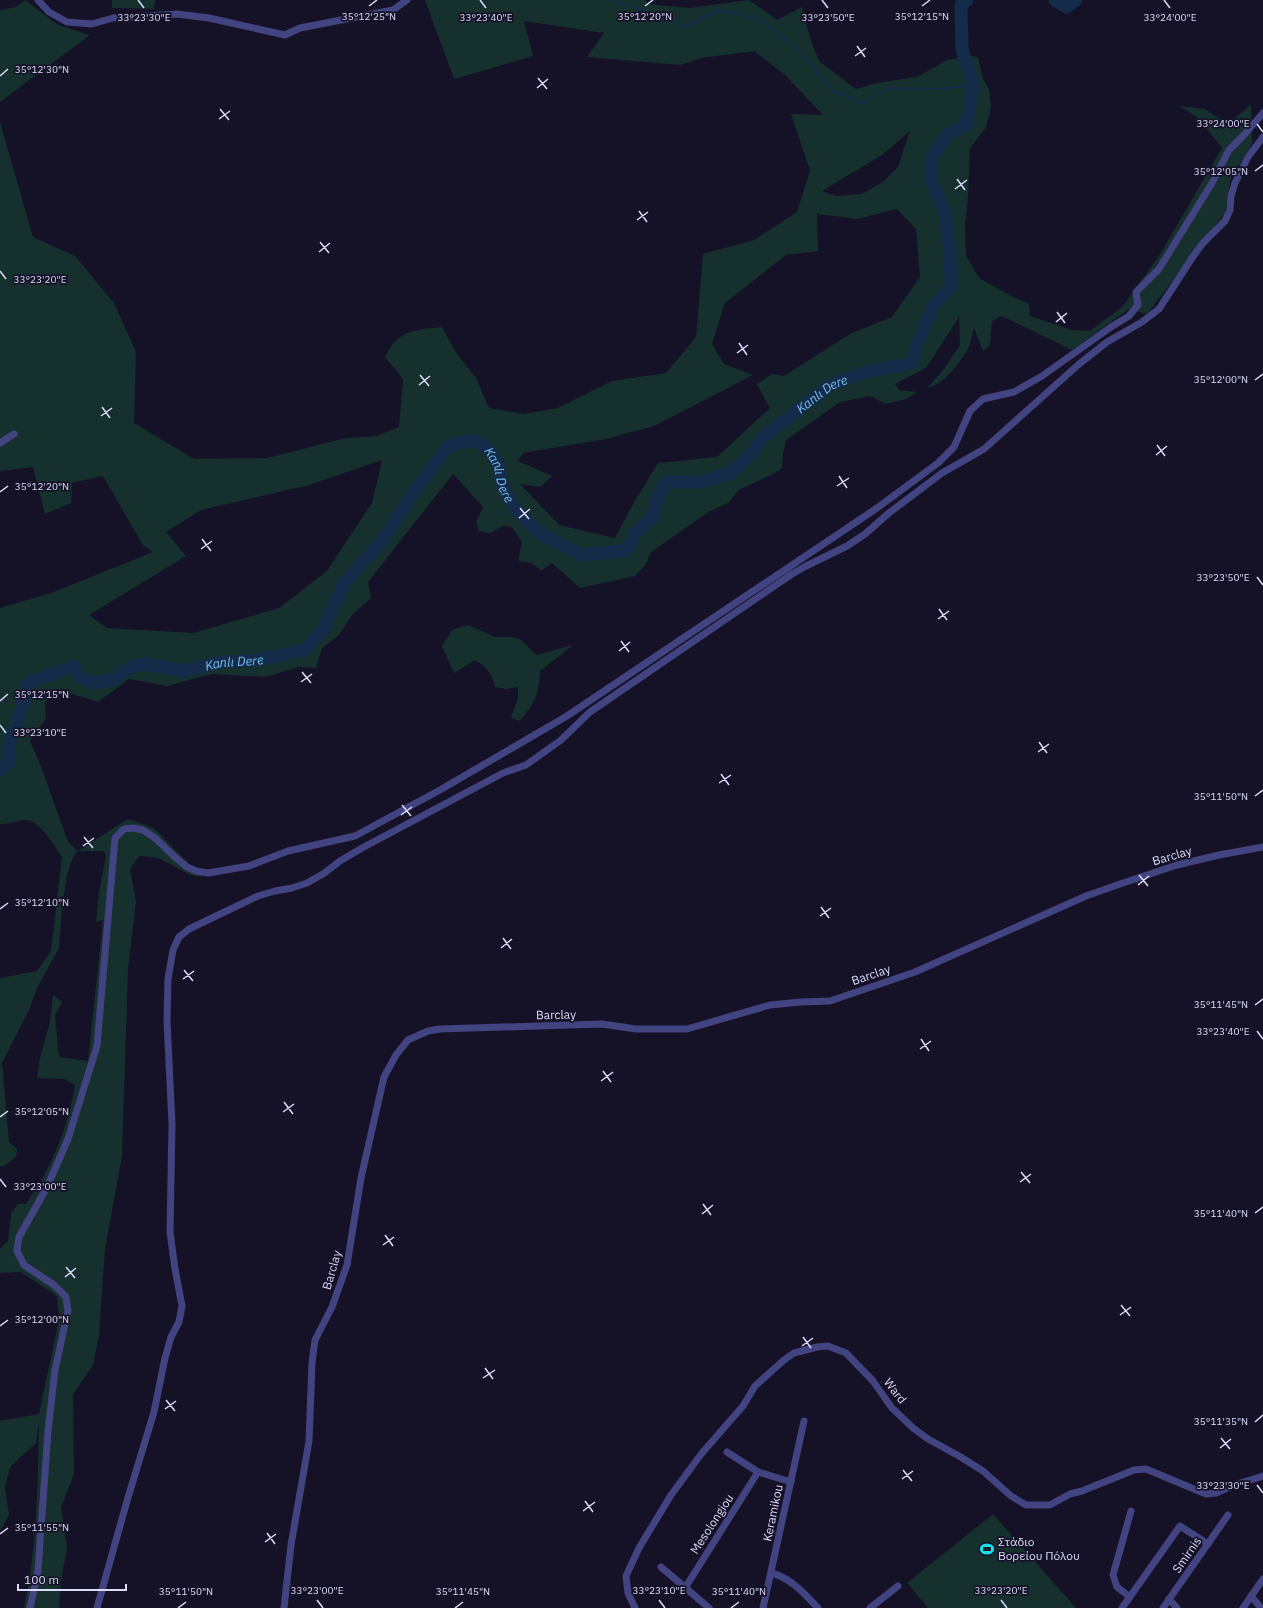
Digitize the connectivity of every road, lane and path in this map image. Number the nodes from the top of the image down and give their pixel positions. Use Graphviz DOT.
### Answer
graph roads {
  1 [pos="38,0"];
  2 [pos="406,0"];
  3 [pos="1263,114"];
  4 [pos="1263,137"];
  5 [pos="14,434"];
  6 [pos="0,443"];
  7 [pos="1263,847"];
  8 [pos="804,1421"];
  9 [pos="727,1452"];
  10 [pos="758,1472"];
  11 [pos="1263,1476"];
  12 [pos="791,1482"];
  13 [pos="1131,1511"];
  14 [pos="1228,1515"];
  15 [pos="1208,1544"];
  16 [pos="661,1567"];
  17 [pos="771,1573"];
  18 [pos="1263,1579"];
  19 [pos="898,1586"];
  20 [pos="685,1588"];
  21 [pos="1251,1596"];
  22 [pos="1130,1597"];
  23 [pos="1169,1599"];
  24 [pos="30,1608"];
  25 [pos="97,1608"];
  26 [pos="284,1608"];
  27 [pos="635,1608"];
  28 [pos="709,1608"];
  29 [pos="763,1608"];
  30 [pos="818,1608"];
  31 [pos="870,1608"];
  32 [pos="1122,1608"];
  33 [pos="1163,1608"];
  34 [pos="1177,1608"];
  35 [pos="1242,1608"];
  36 [pos="1261,1608"];
  1 -- 2 [label="street"];
  3 -- 24 [label="street"];
  4 -- 25 [label="street"];
  5 -- 6 [label="street"];
  7 -- 26 [label="street, Barclay"];
  8 -- 12 [label="street, Keramikou"];
  9 -- 10 [label="street"];
  10 -- 12 [label="street"];
  10 -- 20 [label="street, Mesolongiou"];
  11 -- 27 [label="street, Ward"];
  12 -- 17 [label="street, Keramikou"];
  13 -- 22 [label="street"];
  14 -- 15 [label="street, Smirnis"];
  15 -- 22 [label="street"];
  15 -- 23 [label="street, Smirnis"];
  16 -- 20 [label="street"];
  17 -- 29 [label="street, Keramikou"];
  17 -- 30 [label="street"];
  18 -- 21 [label="street"];
  19 -- 31 [label="street"];
  20 -- 28 [label="street"];
  21 -- 35 [label="street"];
  21 -- 36 [label="street"];
  22 -- 32 [label="street"];
  23 -- 33 [label="street, Smirnis"];
  23 -- 34 [label="street"];
}
